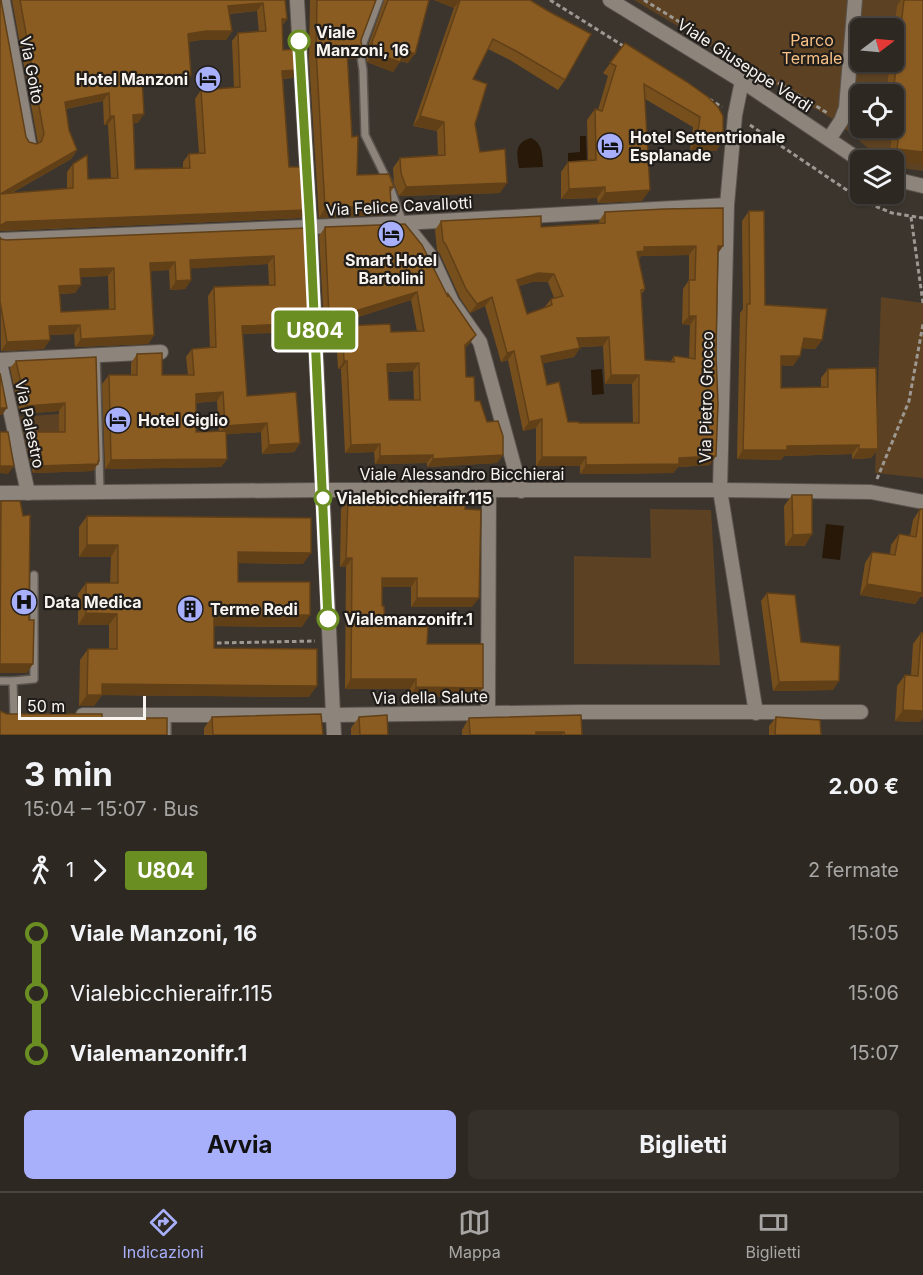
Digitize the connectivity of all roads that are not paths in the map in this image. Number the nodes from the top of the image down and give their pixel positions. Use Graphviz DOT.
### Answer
graph roads {
  1 [pos="297,0"];
  2 [pos="379,0"];
  3 [pos="610,0"];
  4 [pos="855,0"];
  5 [pos="3,1"];
  6 [pos="742,81"];
  7 [pos="829,139"];
  8 [pos="29,144"];
  9 [pos="850,153"];
  10 [pos="904,181"];
  11 [pos="923,186"];
  12 [pos="727,205"];
  13 [pos="403,223"];
  14 [pos="310,226"];
  15 [pos="0,240"];
  16 [pos="161,352"];
  17 [pos="96,354"];
  18 [pos="0,361"];
  19 [pos="323,490"];
  20 [pos="720,490"];
  21 [pos="489,491"];
  22 [pos="521,491"];
  23 [pos="28,492"];
  24 [pos="100,492"];
  25 [pos="0,493"];
  26 [pos="923,502"];
  27 [pos="34,575"];
  28 [pos="0,681"];
  29 [pos="13,681"];
  30 [pos="861,712"];
  31 [pos="488,713"];
  32 [pos="756,713"];
  33 [pos="13,715"];
  34 [pos="73,715"];
  35 [pos="167,715"];
  36 [pos="333,715"];
  37 [pos="167,735"];
  38 [pos="334,735"];
  1 -- 14 [label="street"];
  2 -- 13 [label="lane"];
  3 -- 6 [label="street, Viale Giuseppe Verdi"];
  4 -- 7 [label="street"];
  5 -- 8 [label="street, Via Goito"];
  6 -- 7 [label="street, Viale Giuseppe Verdi"];
  6 -- 12 [label="street, Via Pietro Grocco"];
  7 -- 9 [label="street, Viale Giuseppe Verdi"];
  10 -- 11 [label="street"];
  12 -- 13 [label="street, Via Felice Cavallotti"];
  12 -- 20 [label="street, Via Pietro Grocco"];
  13 -- 14 [label="street, Via Felice Cavallotti"];
  13 -- 22 [label="street"];
  14 -- 15 [label="street, Via Felice Cavallotti"];
  14 -- 19 [label="street"];
  16 -- 17 [label="street"];
  17 -- 18 [label="street"];
  17 -- 24 [label="lane"];
  18 -- 23 [label="street, Via Palestro"];
  19 -- 21 [label="street, Viale Alessandro Bicchierai"];
  19 -- 24 [label="street, Viale Alessandro Bicchierai"];
  19 -- 36 [label="street"];
  20 -- 22 [label="street, Viale Alessandro Bicchierai"];
  20 -- 26 [label="street, Viale Alessandro Bicchierai"];
  20 -- 32 [label="street, Via Pietro Grocco"];
  21 -- 22 [label="street, Viale Alessandro Bicchierai"];
  21 -- 31 [label="street"];
  23 -- 24 [label="street, Viale Alessandro Bicchierai"];
  23 -- 25 [label="street, Viale Alessandro Bicchierai"];
  27 -- 29 [label="lane"];
  28 -- 29 [label="lane"];
  29 -- 33 [label="lane"];
  30 -- 32 [label="street, Via della Salute"];
  31 -- 32 [label="street, Via della Salute"];
  31 -- 36 [label="street, Via della Salute"];
  34 -- 35 [label="street, Via della Salute"];
  35 -- 36 [label="street, Via della Salute"];
  35 -- 37 [label="lane"];
  36 -- 38 [label="street"];
}
